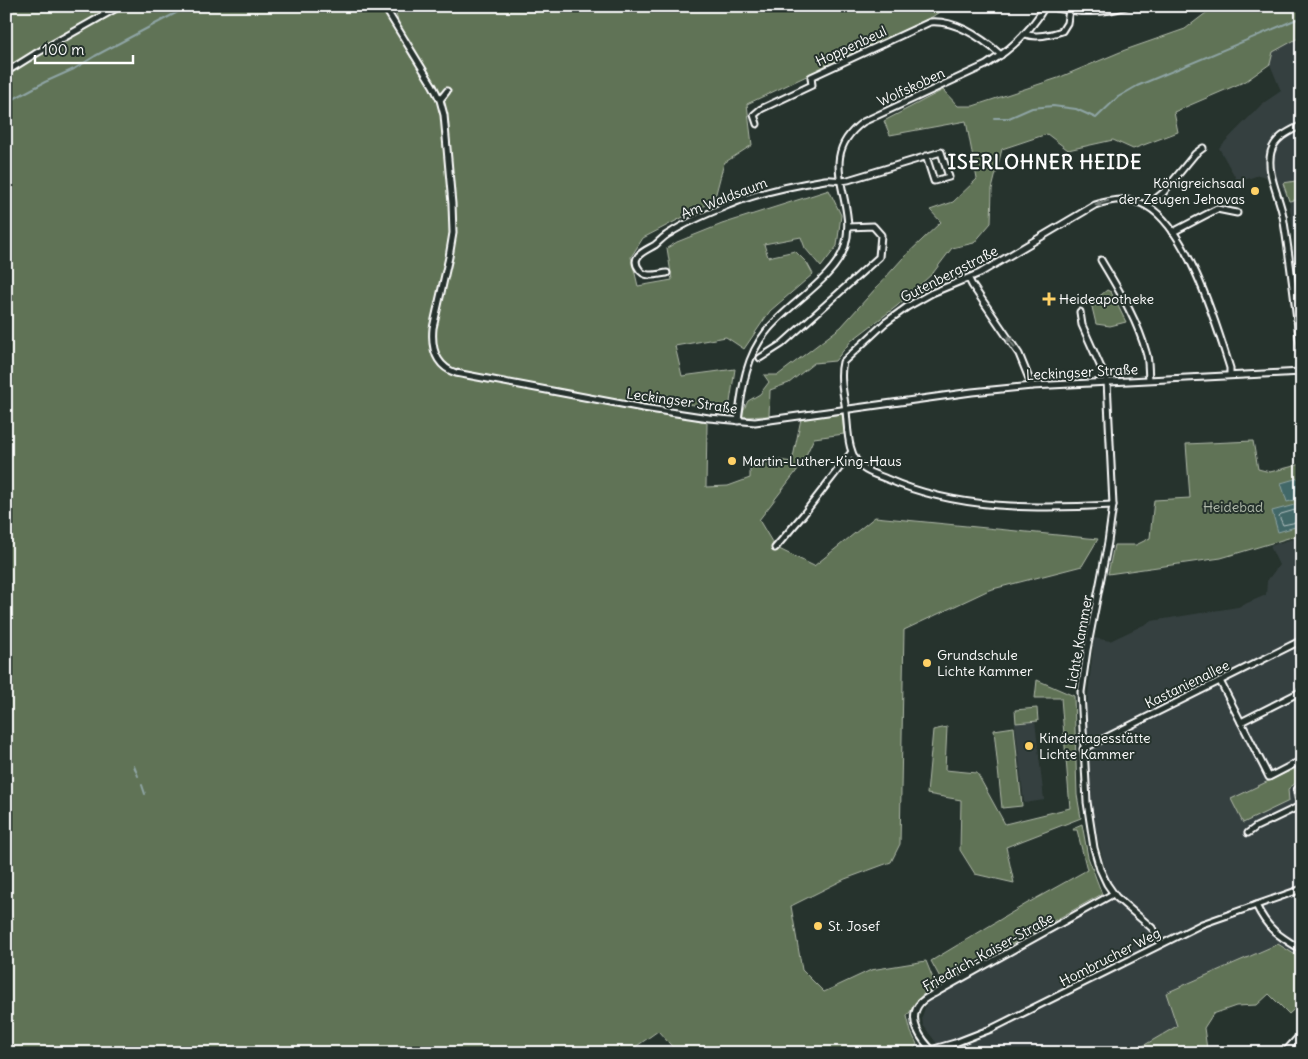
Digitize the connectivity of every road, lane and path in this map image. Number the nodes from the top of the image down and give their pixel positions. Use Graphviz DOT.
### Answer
graph roads {
  1 [pos="120,6"];
  2 [pos="384,6"];
  3 [pos="1046,6"];
  4 [pos="1126,6"];
  5 [pos="1069,10"];
  6 [pos="1025,34"];
  7 [pos="1001,55"];
  8 [pos="6,72"];
  9 [pos="447,91"];
  10 [pos="440,100"];
  11 [pos="758,124"];
  12 [pos="1302,125"];
  13 [pos="1203,148"];
  14 [pos="926,156"];
  15 [pos="840,182"];
  16 [pos="1147,206"];
  17 [pos="1237,213"];
  18 [pos="848,227"];
  19 [pos="1173,232"];
  20 [pos="1101,260"];
  21 [pos="667,273"];
  22 [pos="969,279"];
  23 [pos="1080,312"];
  24 [pos="760,358"];
  25 [pos="1302,361"];
  26 [pos="1302,372"];
  27 [pos="1230,375"];
  28 [pos="1149,379"];
  29 [pos="1107,381"];
  30 [pos="1032,386"];
  31 [pos="846,410"];
  32 [pos="738,421"];
  33 [pos="851,453"];
  34 [pos="1112,505"];
  35 [pos="775,548"];
  36 [pos="1302,640"];
  37 [pos="1220,681"];
  38 [pos="1302,691"];
  39 [pos="1241,722"];
  40 [pos="1083,749"];
  41 [pos="1302,760"];
  42 [pos="1302,785"];
  43 [pos="1302,800"];
  44 [pos="1302,805"];
  45 [pos="1248,833"];
  46 [pos="1302,889"];
  47 [pos="1113,894"];
  48 [pos="1256,905"];
  49 [pos="1161,944"];
  50 [pos="1302,950"];
  51 [pos="1302,1033"];
  52 [pos="933,1051"];
  53 [pos="920,1053"];
  54 [pos="1284,1053"];
  1 -- 8 [label="street"];
  2 -- 10 [label="street, Leckingser Straße"];
  3 -- 5 [label="street"];
  3 -- 6 [label="street, Wolfskoben"];
  4 -- 5 [label="street"];
  5 -- 6 [label="street"];
  6 -- 7 [label="street, Wolfskoben"];
  7 -- 11 [label="street, Hoppenbeul"];
  7 -- 15 [label="street, Wolfskoben"];
  9 -- 10 [label="street"];
  10 -- 32 [label="street, Leckingser Straße"];
  12 -- 25 [label="street"];
  13 -- 16 [label="street"];
  14 -- 14 [label="street"];
  14 -- 15 [label="street"];
  15 -- 18 [label="street, Wolfskoben"];
  15 -- 21 [label="street, Am Waldsaum"];
  16 -- 19 [label="street, Gutenbergstraße"];
  16 -- 22 [label="street, Gutenbergstraße, one-way"];
  17 -- 19 [label="street"];
  18 -- 24 [label="street"];
  18 -- 32 [label="street, Wolfskoben"];
  19 -- 27 [label="street, Gutenbergstraße"];
  20 -- 28 [label="street"];
  30 -- 22 [label="street, one-way"];
  22 -- 31 [label="street, Gutenbergstraße"];
  23 -- 29 [label="street"];
  26 -- 27 [label="street, Leckingser Straße"];
  27 -- 28 [label="street, Leckingser Straße"];
  28 -- 29 [label="street, Leckingser Straße"];
  29 -- 30 [label="street, Leckingser Straße"];
  29 -- 34 [label="street, Lichte Kammer"];
  30 -- 31 [label="street, Leckingser Straße"];
  31 -- 32 [label="street, Leckingser Straße"];
  31 -- 33 [label="street, Gutenbergstraße"];
  33 -- 34 [label="street"];
  33 -- 35 [label="street"];
  34 -- 40 [label="street, Lichte Kammer"];
  36 -- 37 [label="street, Kastanienallee"];
  37 -- 39 [label="street"];
  37 -- 40 [label="street, Kastanienallee"];
  38 -- 39 [label="street"];
  39 -- 41 [label="street"];
  40 -- 47 [label="street, Lichte Kammer"];
  42 -- 43 [label="street"];
  44 -- 45 [label="street"];
  46 -- 48 [label="street, Hombrucher Weg"];
  47 -- 49 [label="street, Lichte Kammer"];
  47 -- 52 [label="street, Friedrich-Kaiser-Straße"];
  48 -- 49 [label="street, Hombrucher Weg"];
  48 -- 50 [label="street"];
  49 -- 52 [label="street, Hombrucher Weg"];
  51 -- 54 [label="street"];
  52 -- 53 [label="street, Hombrucher Weg"];
}
